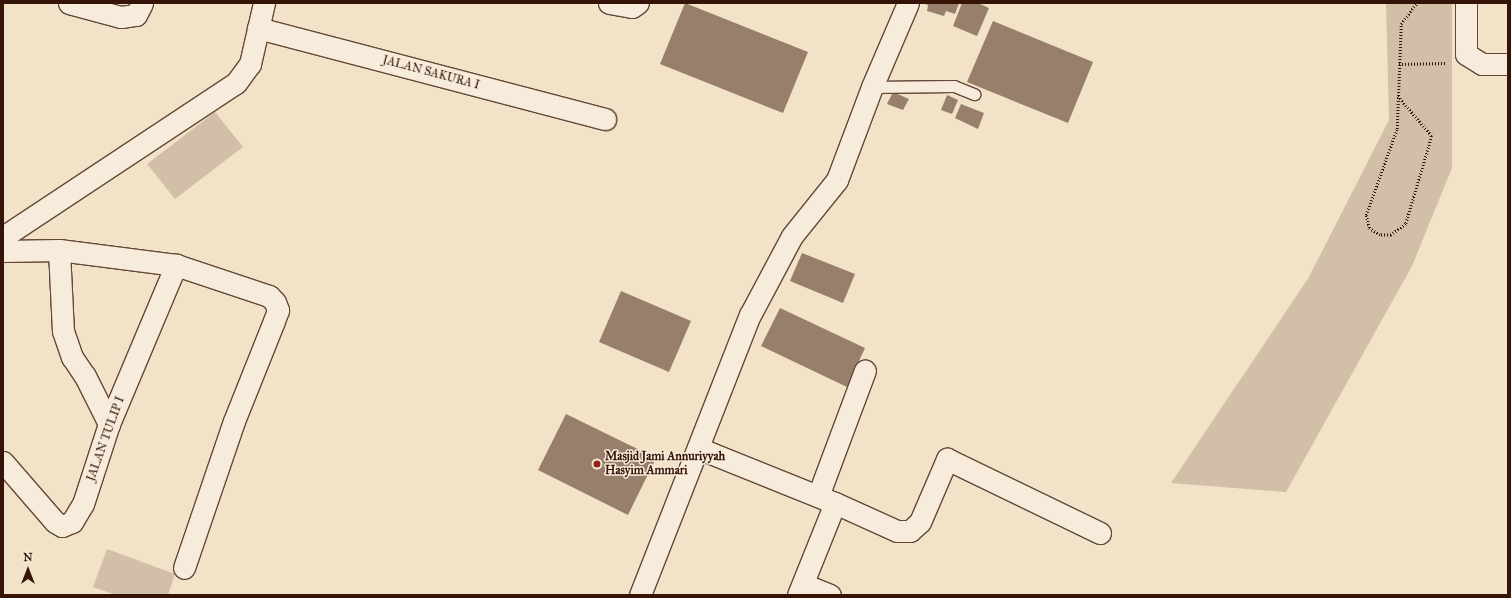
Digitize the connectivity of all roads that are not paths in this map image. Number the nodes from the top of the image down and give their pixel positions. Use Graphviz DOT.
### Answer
graph roads {
  1 [pos="69,3"];
  2 [pos="142,3"];
  3 [pos="264,3"];
  4 [pos="609,3"];
  5 [pos="638,3"];
  6 [pos="908,3"];
  7 [pos="1466,3"];
  8 [pos="258,28"];
  9 [pos="1508,64"];
  10 [pos="872,87"];
  11 [pos="974,94"];
  12 [pos="605,119"];
  13 [pos="3,237"];
  14 [pos="59,250"];
  15 [pos="3,251"];
  16 [pos="176,265"];
  17 [pos="865,370"];
  18 [pos="109,424"];
  19 [pos="698,448"];
  20 [pos="3,462"];
  21 [pos="826,499"];
  22 [pos="1100,533"];
  23 [pos="184,568"];
  24 [pos="800,589"];
  25 [pos="640,595"];
  26 [pos="830,595"];
  1 -- 2 [label="street"];
  3 -- 8 [label="street"];
  4 -- 5 [label="street"];
  6 -- 10 [label="street"];
  7 -- 9 [label="street"];
  8 -- 12 [label="street, JALAN SAKURA I"];
  8 -- 13 [label="street"];
  10 -- 11 [label="lane"];
  10 -- 19 [label="street"];
  14 -- 15 [label="street"];
  14 -- 16 [label="street"];
  14 -- 18 [label="street"];
  16 -- 18 [label="street, JALAN TULIP I"];
  16 -- 23 [label="street"];
  17 -- 21 [label="street"];
  18 -- 20 [label="street, JALAN TULIP I"];
  19 -- 21 [label="street"];
  19 -- 25 [label="street"];
  21 -- 22 [label="street"];
  21 -- 24 [label="street"];
  24 -- 26 [label="street"];
}
